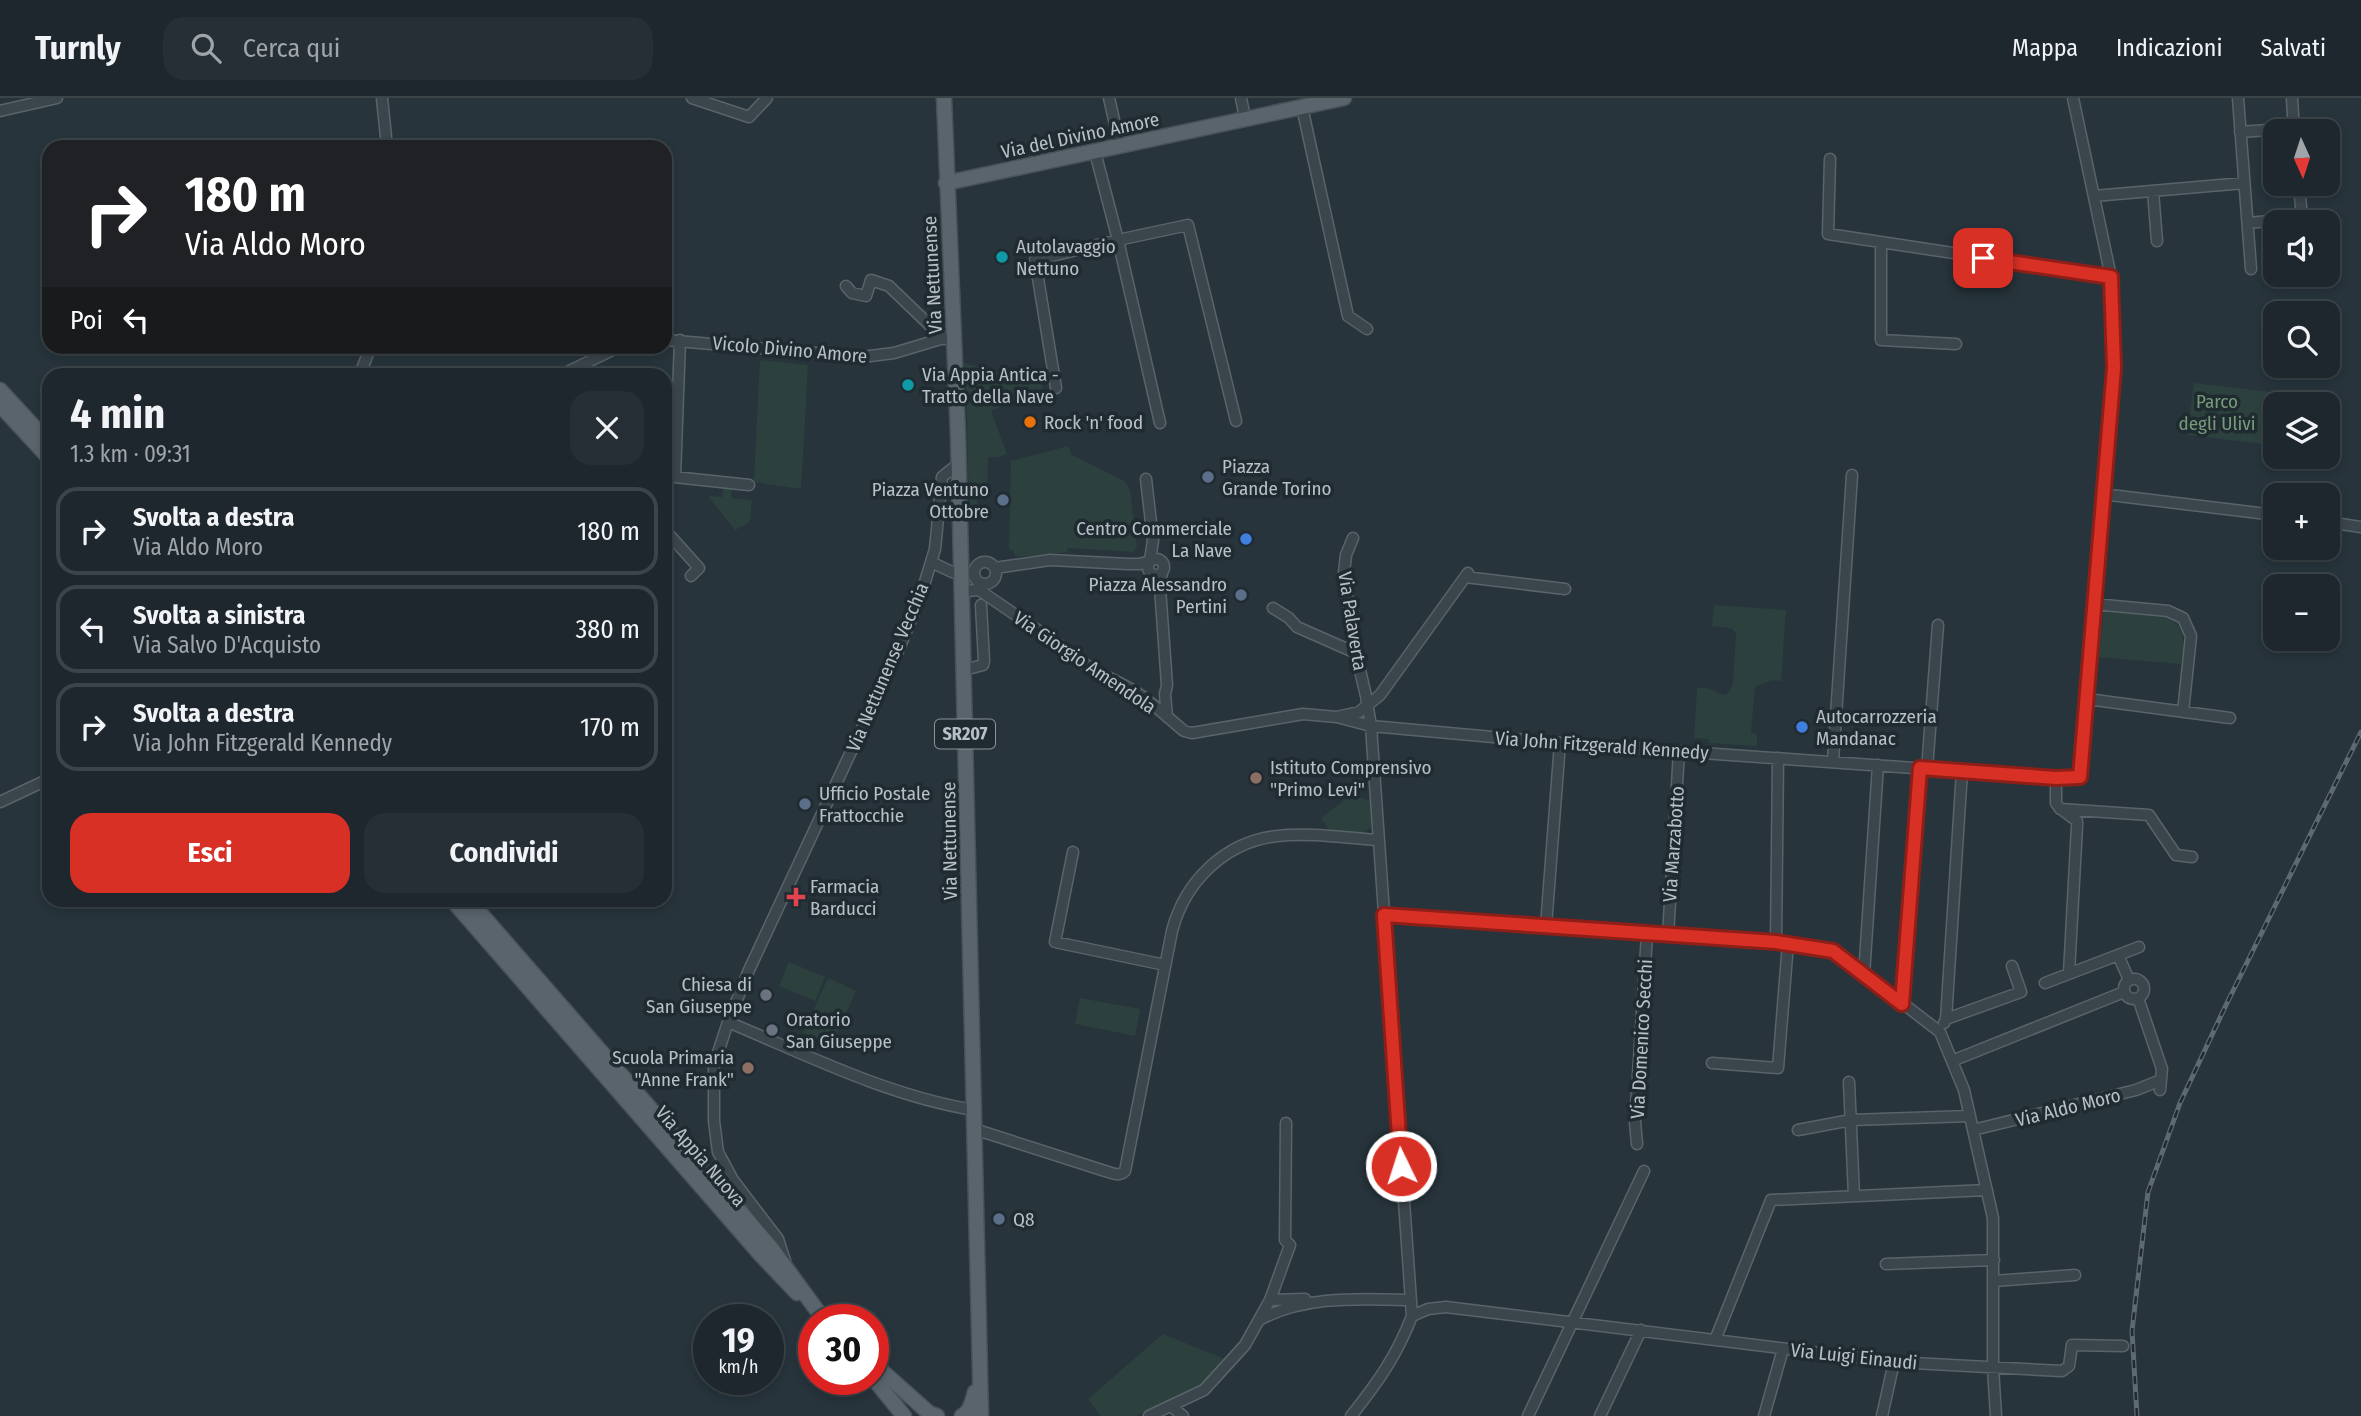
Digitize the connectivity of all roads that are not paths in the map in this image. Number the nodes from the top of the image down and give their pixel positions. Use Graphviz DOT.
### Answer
graph roads {
  1 [pos="57,98"];
  2 [pos="382,98"];
  3 [pos="692,98"];
  4 [pos="767,98"];
  5 [pos="944,98"];
  6 [pos="1110,98"];
  7 [pos="1241,98"];
  8 [pos="1344,98"];
  9 [pos="2073,98"];
  10 [pos="2238,98"];
  11 [pos="2292,98"];
  12 [pos="1302,107"];
  13 [pos="0,111"];
  14 [pos="1245,118"];
  15 [pos="2293,119"];
  16 [pos="2263,131"];
  17 [pos="2240,132"];
  18 [pos="386,140"];
  19 [pos="1120,146"];
  20 [pos="1096,152"];
  21 [pos="1830,159"];
  22 [pos="946,183"];
  23 [pos="2244,183"];
  24 [pos="2153,191"];
  25 [pos="2094,196"];
  26 [pos="2300,196"];
  27 [pos="2248,223"];
  28 [pos="1118,240"];
  29 [pos="2157,241"];
  30 [pos="1881,242"];
  31 [pos="2251,270"];
  32 [pos="2111,277"];
  33 [pos="846,286"];
  34 [pos="1367,329"];
  35 [pos="949,337"];
  36 [pos="672,340"];
  37 [pos="680,341"];
  38 [pos="1956,344"];
  39 [pos="603,354"];
  40 [pos="575,368"];
  41 [pos="1056,388"];
  42 [pos="0,390"];
  43 [pos="0,405"];
  44 [pos="1236,421"];
  45 [pos="1160,423"];
  46 [pos="42,435"];
  47 [pos="672,449"];
  48 [pos="42,450"];
  49 [pos="959,463"];
  50 [pos="1852,475"];
  51 [pos="672,476"];
  52 [pos="1146,479"];
  53 [pos="749,485"];
  54 [pos="2102,494"];
  55 [pos="2263,514"];
  56 [pos="2340,524"];
  57 [pos="2361,527"];
  58 [pos="672,538"];
  59 [pos="1353,538"];
  60 [pos="930,562"];
  61 [pos="984,562"];
  62 [pos="1155,567"];
  63 [pos="961,568"];
  64 [pos="995,569"];
  65 [pos="691,576"];
  66 [pos="1565,589"];
  67 [pos="961,598"];
  68 [pos="2094,604"];
  69 [pos="981,605"];
  70 [pos="1273,608"];
  71 [pos="1938,625"];
  72 [pos="1356,653"];
  73 [pos="964,670"];
  74 [pos="2087,699"];
  75 [pos="1368,705"];
  76 [pos="2183,712"];
  77 [pos="1167,717"];
  78 [pos="1337,717"];
  79 [pos="2230,718"];
  80 [pos="1371,726"];
  81 [pos="1560,743"];
  82 [pos="1679,751"];
  83 [pos="1778,758"];
  84 [pos="1833,761"];
  85 [pos="1878,765"];
  86 [pos="1923,768"];
  87 [pos="1962,771"];
  88 [pos="2056,778"];
  89 [pos="42,782"];
  90 [pos="0,802"];
  91 [pos="2060,809"];
  92 [pos="1379,840"];
  93 [pos="1073,852"];
  94 [pos="2192,857"];
  95 [pos="458,907"];
  96 [pos="475,907"];
  97 [pos="1384,915"];
  98 [pos="1546,926"];
  99 [pos="1647,934"];
  100 [pos="1668,936"];
  101 [pos="1782,943"];
  102 [pos="2139,947"];
  103 [pos="2118,954"];
  104 [pos="1166,965"];
  105 [pos="2012,966"];
  106 [pos="2069,974"];
  107 [pos="1864,975"];
  108 [pos="2129,980"];
  109 [pos="2045,982"];
  110 [pos="2124,992"];
  111 [pos="2137,998"];
  112 [pos="1902,1004"];
  113 [pos="1946,1018"];
  114 [pos="727,1021"];
  115 [pos="1940,1032"];
  116 [pos="1952,1061"];
  117 [pos="1712,1063"];
  118 [pos="1849,1082"];
  119 [pos="974,1110"];
  120 [pos="1970,1116"];
  121 [pos="1851,1120"];
  122 [pos="1286,1123"];
  123 [pos="974,1129"];
  124 [pos="1798,1130"];
  125 [pos="1973,1130"];
  126 [pos="1637,1144"];
  127 [pos="1644,1171"];
  128 [pos="1987,1190"];
  129 [pos="1854,1196"];
  130 [pos="1994,1260"];
  131 [pos="1886,1264"];
  132 [pos="788,1270"];
  133 [pos="2075,1276"];
  134 [pos="1994,1281"];
  135 [pos="1270,1300"];
  136 [pos="1410,1300"];
  137 [pos="1314,1301"];
  138 [pos="811,1304"];
  139 [pos="812,1304"];
  140 [pos="1412,1317"];
  141 [pos="1259,1320"];
  142 [pos="1572,1322"];
  143 [pos="1641,1330"];
  144 [pos="1715,1340"];
  145 [pos="2123,1346"];
  146 [pos="1783,1349"];
  147 [pos="1894,1362"];
  148 [pos="1993,1367"];
  149 [pos="980,1371"];
  150 [pos="889,1377"];
  151 [pos="887,1395"];
  152 [pos="1171,1406"];
  153 [pos="933,1414"];
  154 [pos="979,1414"];
  155 [pos="904,1416"];
  156 [pos="913,1416"];
  157 [pos="962,1416"];
  158 [pos="1149,1416"];
  159 [pos="1183,1416"];
  160 [pos="1351,1416"];
  161 [pos="1528,1416"];
  162 [pos="1600,1416"];
  163 [pos="1765,1416"];
  164 [pos="1882,1416"];
  165 [pos="1996,1416"];
  1 -- 13 [label="street"];
  2 -- 18 [label="street"];
  3 -- 4 [label="street"];
  5 -- 22 [label="main road, Via Nettunense / SR207"];
  6 -- 19 [label="street"];
  7 -- 14 [label="street"];
  8 -- 12 [label="main road, Via del Divino Amore"];
  9 -- 25 [label="street, Via John Fitzgerald Kennedy"];
  10 -- 17 [label="street"];
  11 -- 15 [label="street"];
  12 -- 14 [label="main road, Via del Divino Amore"];
  12 -- 34 [label="street"];
  14 -- 19 [label="main road, Via del Divino Amore"];
  16 -- 17 [label="street"];
  17 -- 23 [label="street"];
  19 -- 20 [label="main road, Via del Divino Amore"];
  20 -- 22 [label="main road, Via del Divino Amore"];
  20 -- 28 [label="street"];
  21 -- 30 [label="street"];
  22 -- 35 [label="main road, Via Nettunense / SR207"];
  23 -- 24 [label="street"];
  23 -- 27 [label="street"];
  24 -- 25 [label="street"];
  24 -- 29 [label="street"];
  25 -- 32 [label="street, Via John Fitzgerald Kennedy"];
  26 -- 27 [label="street"];
  27 -- 31 [label="street"];
  28 -- 41 [label="street"];
  28 -- 44 [label="street"];
  28 -- 45 [label="street"];
  30 -- 32 [label="street"];
  30 -- 38 [label="street"];
  32 -- 54 [label="street, Via John Fitzgerald Kennedy"];
  33 -- 35 [label="street"];
  35 -- 37 [label="street, Vicolo Divino Amore"];
  35 -- 49 [label="main road, Via Nettunense / SR207"];
  36 -- 37 [label="street, Vicolo Divino Amore"];
  37 -- 47 [label="street"];
  39 -- 40 [label="street"];
  42 -- 46 [label="main road"];
  43 -- 48 [label="main road"];
  49 -- 60 [label="street, Via Nettunense Vecchia"];
  49 -- 63 [label="main road, Via Nettunense / SR207"];
  50 -- 84 [label="street"];
  51 -- 53 [label="street"];
  52 -- 62 [label="street"];
  54 -- 55 [label="street"];
  54 -- 68 [label="street, Via John Fitzgerald Kennedy"];
  56 -- 57 [label="street"];
  58 -- 65 [label="street"];
  59 -- 72 [label="street, Via Palaverta"];
  60 -- 63 [label="street"];
  60 -- 114 [label="street, Via Nettunense Vecchia"];
  61 -- 63 [label="street"];
  61 -- 64 [label="street"];
  61 -- 64 [label="street"];
  62 -- 64 [label="street"];
  62 -- 77 [label="street"];
  63 -- 67 [label="main road, Via Nettunense / SR207"];
  66 -- 75 [label="street, Via Palaverta"];
  67 -- 73 [label="main road, Via Nettunense / SR207"];
  67 -- 77 [label="street, Via Giorgio Amendola"];
  68 -- 74 [label="street, Via John Fitzgerald Kennedy"];
  68 -- 76 [label="street"];
  69 -- 73 [label="street"];
  70 -- 72 [label="street"];
  71 -- 86 [label="street"];
  72 -- 75 [label="street, Via Palaverta"];
  73 -- 119 [label="main road, Via Nettunense / SR207"];
  74 -- 76 [label="street"];
  74 -- 88 [label="street, Via John Fitzgerald Kennedy"];
  75 -- 78 [label="street, Via Giorgio Amendola"];
  75 -- 80 [label="street, Via Palaverta"];
  76 -- 79 [label="street"];
  77 -- 78 [label="street, Via Giorgio Amendola"];
  78 -- 80 [label="street, Via Giorgio Amendola"];
  80 -- 81 [label="street, Via John Fitzgerald Kennedy"];
  80 -- 92 [label="street, Via Palaverta"];
  81 -- 82 [label="street, Via John Fitzgerald Kennedy"];
  81 -- 98 [label="street"];
  82 -- 83 [label="street, Via John Fitzgerald Kennedy"];
  82 -- 100 [label="street, Via Marzabotto"];
  83 -- 84 [label="street, Via John Fitzgerald Kennedy"];
  83 -- 101 [label="street"];
  84 -- 85 [label="street, Via John Fitzgerald Kennedy"];
  85 -- 86 [label="street, Via John Fitzgerald Kennedy"];
  85 -- 107 [label="street"];
  86 -- 87 [label="street, Via John Fitzgerald Kennedy"];
  86 -- 112 [label="street"];
  87 -- 88 [label="street, Via John Fitzgerald Kennedy"];
  87 -- 113 [label="street"];
  88 -- 91 [label="street"];
  89 -- 90 [label="street"];
  91 -- 94 [label="street"];
  91 -- 106 [label="street"];
  92 -- 97 [label="street, Via Palaverta"];
  92 -- 104 [label="street"];
  93 -- 104 [label="street"];
  95 -- 138 [label="main road, Via Appia Nuova"];
  96 -- 132 [label="main road, Via Appia Nuova"];
  97 -- 98 [label="street"];
  97 -- 136 [label="street, Via Palaverta"];
  98 -- 99 [label="street"];
  99 -- 100 [label="street"];
  99 -- 126 [label="street, Via Domenico Secchi"];
  100 -- 101 [label="street"];
  101 -- 107 [label="street"];
  101 -- 117 [label="street"];
  102 -- 103 [label="street"];
  103 -- 106 [label="street"];
  103 -- 108 [label="street, Via Aldo Moro"];
  104 -- 123 [label="street"];
  105 -- 113 [label="street"];
  106 -- 109 [label="street"];
  107 -- 112 [label="street"];
  108 -- 110 [label="street"];
  108 -- 111 [label="street, Via Aldo Moro"];
  110 -- 111 [label="street"];
  110 -- 116 [label="street"];
  111 -- 125 [label="street, Via Aldo Moro"];
  112 -- 115 [label="street"];
  113 -- 115 [label="street"];
  114 -- 119 [label="street"];
  114 -- 132 [label="street, Via Nettunense Vecchia"];
  115 -- 116 [label="street"];
  116 -- 120 [label="street"];
  118 -- 121 [label="street"];
  119 -- 123 [label="main road, Via Nettunense / SR207"];
  120 -- 121 [label="street"];
  120 -- 125 [label="street"];
  121 -- 124 [label="street"];
  121 -- 129 [label="street"];
  122 -- 135 [label="street"];
  123 -- 149 [label="main road, Via Nettunense / SR207"];
  125 -- 128 [label="street"];
  127 -- 142 [label="street"];
  128 -- 129 [label="street"];
  128 -- 130 [label="street"];
  129 -- 144 [label="street"];
  130 -- 131 [label="street"];
  130 -- 134 [label="street"];
  132 -- 139 [label="main road, Via Appia Nuova"];
  133 -- 134 [label="street"];
  134 -- 148 [label="street"];
  135 -- 137 [label="street"];
  135 -- 141 [label="street"];
  136 -- 137 [label="street"];
  136 -- 140 [label="street, Via Palaverta"];
  137 -- 141 [label="street"];
  140 -- 142 [label="street, Via Luigi Einaudi"];
  140 -- 160 [label="street"];
  141 -- 152 [label="street"];
  142 -- 143 [label="street, Via Luigi Einaudi"];
  142 -- 161 [label="street"];
  143 -- 144 [label="street, Via Luigi Einaudi"];
  143 -- 162 [label="street"];
  144 -- 146 [label="street, Via Luigi Einaudi"];
  145 -- 148 [label="street"];
  146 -- 147 [label="street, Via Luigi Einaudi"];
  146 -- 163 [label="street"];
  147 -- 148 [label="street, Via Luigi Einaudi"];
  147 -- 164 [label="street"];
  148 -- 165 [label="street"];
  149 -- 154 [label="main road, Via Nettunense"];
  149 -- 157 [label="main road"];
  150 -- 153 [label="main road"];
  151 -- 155 [label="main road"];
  152 -- 158 [label="street"];
  152 -- 159 [label="street"];
  153 -- 156 [label="main road"];
}
